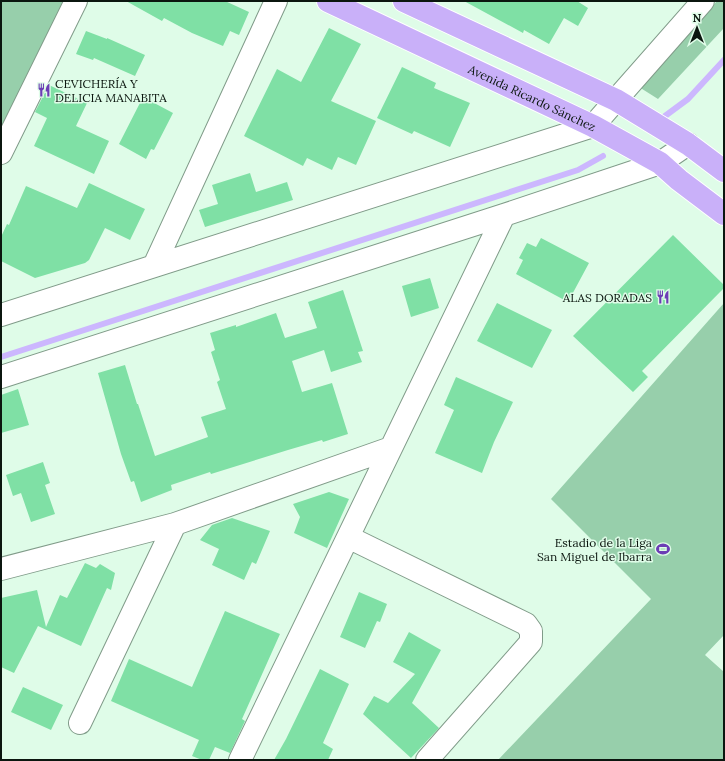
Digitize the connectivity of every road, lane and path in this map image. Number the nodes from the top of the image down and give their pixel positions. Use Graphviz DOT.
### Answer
graph roads {
  1 [pos="76,1"];
  2 [pos="276,1"];
  3 [pos="328,1"];
  4 [pos="404,1"];
  5 [pos="703,1"];
  6 [pos="616,100"];
  7 [pos="593,126"];
  8 [pos="688,144"];
  9 [pos="1,153"];
  10 [pos="660,163"];
  11 [pos="724,171"];
  12 [pos="724,214"];
  13 [pos="504,215"];
  14 [pos="154,266"];
  15 [pos="1,316"];
  16 [pos="1,377"];
  17 [pos="391,448"];
  18 [pos="175,524"];
  19 [pos="348,537"];
  20 [pos="1,570"];
  21 [pos="80,723"];
  22 [pos="240,760"];
  23 [pos="427,760"];
  1 -- 9 [label="street"];
  2 -- 14 [label="street"];
  3 -- 7 [label="main road, Avenida Ricardo Sánchez"];
  4 -- 6 [label="main road"];
  5 -- 6 [label="street"];
  6 -- 7 [label="street"];
  6 -- 8 [label="main road"];
  7 -- 10 [label="main road, Avenida Ricardo Sánchez"];
  7 -- 14 [label="street"];
  8 -- 10 [label="street"];
  8 -- 11 [label="main road"];
  10 -- 12 [label="main road, Avenida Ricardo Sánchez"];
  10 -- 13 [label="street"];
  13 -- 16 [label="street"];
  13 -- 17 [label="street"];
  14 -- 15 [label="street"];
  17 -- 18 [label="street"];
  17 -- 19 [label="street"];
  18 -- 20 [label="street"];
  18 -- 21 [label="street"];
  19 -- 22 [label="street"];
  19 -- 23 [label="street"];
}
